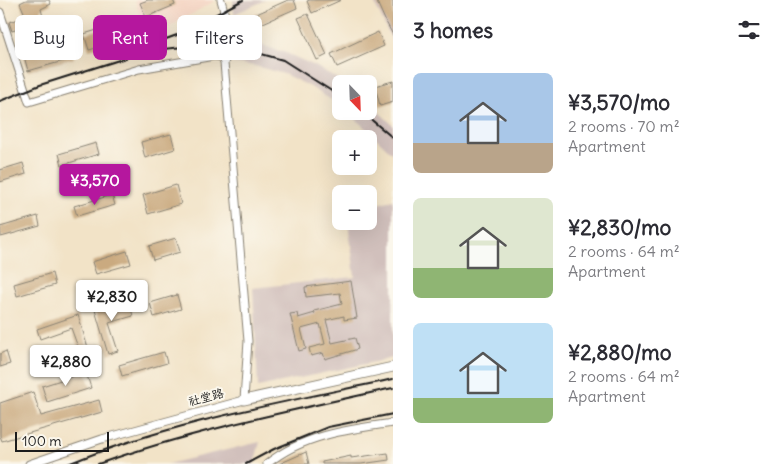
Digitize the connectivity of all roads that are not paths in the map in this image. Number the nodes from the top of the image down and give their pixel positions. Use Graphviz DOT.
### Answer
graph roads {
  1 [pos="221,0"];
  2 [pos="0,12"];
  3 [pos="224,63"];
  4 [pos="393,367"];
  5 [pos="244,400"];
  6 [pos="393,422"];
  7 [pos="29,464"];
  8 [pos="267,464"];
  1 -- 3 [label="street"];
  2 -- 3 [label="street"];
  3 -- 5 [label="street"];
  4 -- 5 [label="main road, 社堂路"];
  5 -- 7 [label="street, 社堂路"];
  6 -- 8 [label="street"];
}
